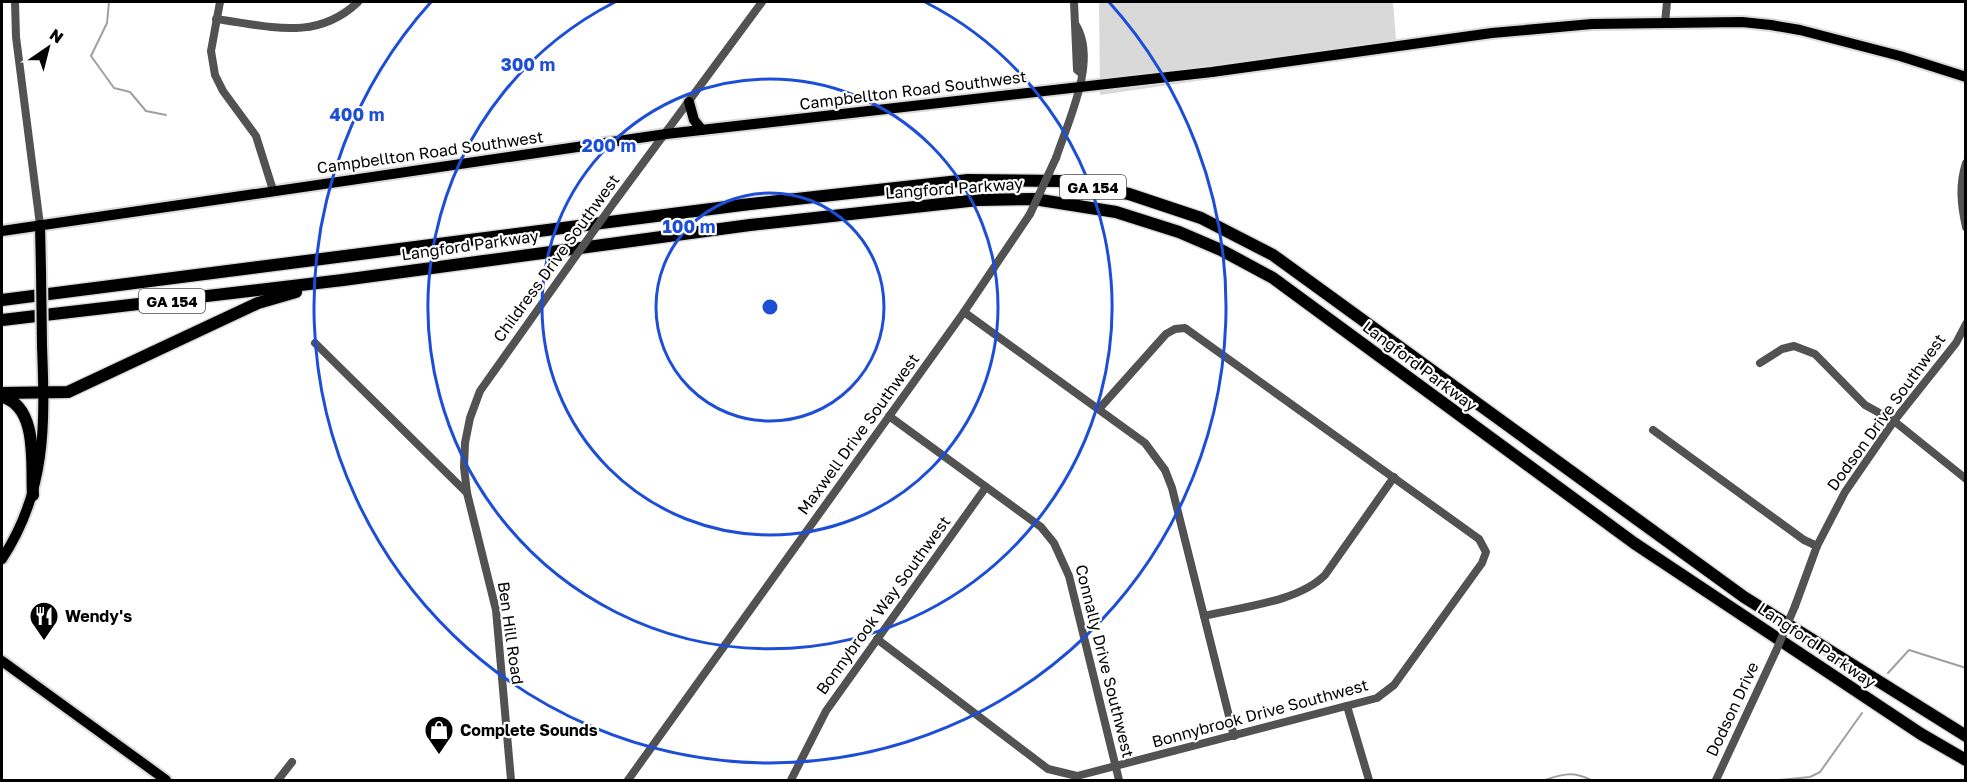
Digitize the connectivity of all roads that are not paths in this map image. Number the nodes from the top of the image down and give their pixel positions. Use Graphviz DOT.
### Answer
graph roads {
  1 [pos="15,2"];
  2 [pos="220,2"];
  3 [pos="358,2"];
  4 [pos="762,2"];
  5 [pos="1074,2"];
  6 [pos="1667,2"];
  7 [pos="216,19"];
  8 [pos="1665,23"];
  9 [pos="1965,77"];
  10 [pos="1079,86"];
  11 [pos="689,102"];
  12 [pos="702,130"];
  13 [pos="666,134"];
  14 [pos="1965,163"];
  15 [pos="273,190"];
  16 [pos="40,225"];
  17 [pos="1965,227"];
  18 [pos="2,231"];
  19 [pos="343,280"];
  20 [pos="2,300"];
  21 [pos="964,312"];
  22 [pos="2,321"];
  23 [pos="1965,324"];
  24 [pos="315,343"];
  25 [pos="1760,363"];
  26 [pos="44,391"];
  27 [pos="2,393"];
  28 [pos="2,397"];
  29 [pos="1099,409"];
  30 [pos="889,416"];
  31 [pos="1894,422"];
  32 [pos="1653,430"];
  33 [pos="1394,477"];
  34 [pos="1965,479"];
  35 [pos="986,487"];
  36 [pos="467,493"];
  37 [pos="33,495"];
  38 [pos="1817,546"];
  39 [pos="2,559"];
  40 [pos="1204,616"];
  41 [pos="877,639"];
  42 [pos="1776,651"];
  43 [pos="2,661"];
  44 [pos="1347,706"];
  45 [pos="1234,736"];
  46 [pos="1965,736"];
  47 [pos="1965,760"];
  48 [pos="292,762"];
  49 [pos="1116,767"];
  50 [pos="166,780"];
  51 [pos="278,780"];
  52 [pos="511,780"];
  53 [pos="628,780"];
  54 [pos="791,780"];
  55 [pos="1119,780"];
  56 [pos="1369,780"];
  57 [pos="1716,780"];
  1 -- 16 [label="street"];
  2 -- 7 [label="street"];
  3 -- 7 [label="street"];
  4 -- 11 [label="street, Childress Drive Southwest"];
  5 -- 10 [label="street"];
  6 -- 8 [label="street"];
  7 -- 15 [label="street"];
  8 -- 9 [label="main road, Campbellton Road Southwest"];
  8 -- 10 [label="main road, Campbellton Road Southwest"];
  10 -- 12 [label="main road, Campbellton Road Southwest"];
  10 -- 21 [label="street, Maxwell Drive Southwest, bridge"];
  11 -- 12 [label="main road"];
  11 -- 13 [label="street, Childress Drive Southwest"];
  12 -- 13 [label="main road, Campbellton Road Southwest"];
  13 -- 15 [label="main road, Campbellton Road Southwest"];
  13 -- 36 [label="street, Childress Drive Southwest, bridge"];
  14 -- 17 [label="street"];
  15 -- 16 [label="main road, Campbellton Road Southwest"];
  16 -- 18 [label="main road, Campbellton Road Southwest"];
  16 -- 26 [label="main road, bridge"];
  19 -- 22 [label="highway, Langford Parkway / GA 154"];
  19 -- 26 [label="highway"];
  19 -- 47 [label="highway, Langford Parkway / GA 154"];
  20 -- 46 [label="highway, Langford Parkway / GA 154"];
  21 -- 29 [label="street"];
  21 -- 30 [label="street, Maxwell Drive Southwest"];
  23 -- 31 [label="street, Dodson Drive Southwest"];
  24 -- 36 [label="street"];
  25 -- 31 [label="street"];
  26 -- 27 [label="highway"];
  26 -- 37 [label="main road"];
  28 -- 37 [label="highway"];
  29 -- 33 [label="street, Bonnybrook Drive Southwest"];
  29 -- 40 [label="street"];
  30 -- 35 [label="street, Connally Drive Southwest"];
  30 -- 53 [label="street, Maxwell Drive Southwest"];
  31 -- 34 [label="street"];
  31 -- 38 [label="street, Dodson Drive Southwest"];
  32 -- 38 [label="street"];
  33 -- 40 [label="street"];
  33 -- 44 [label="street, Bonnybrook Drive Southwest"];
  35 -- 41 [label="street, Bonnybrook Way Southwest"];
  35 -- 49 [label="street, Connally Drive Southwest"];
  36 -- 52 [label="street, Ben Hill Road"];
  37 -- 39 [label="main road"];
  38 -- 42 [label="street, Dodson Drive Southwest, bridge"];
  40 -- 45 [label="street"];
  41 -- 49 [label="street, Bonnybrook Drive Southwest"];
  41 -- 54 [label="street, Bonnybrook Way Southwest"];
  42 -- 57 [label="street, Dodson Drive"];
  43 -- 50 [label="main road"];
  44 -- 45 [label="street, Bonnybrook Drive Southwest"];
  44 -- 56 [label="street"];
  45 -- 49 [label="street, Bonnybrook Drive Southwest"];
  48 -- 51 [label="street"];
  49 -- 55 [label="street, Connally Drive Southwest"];
}
